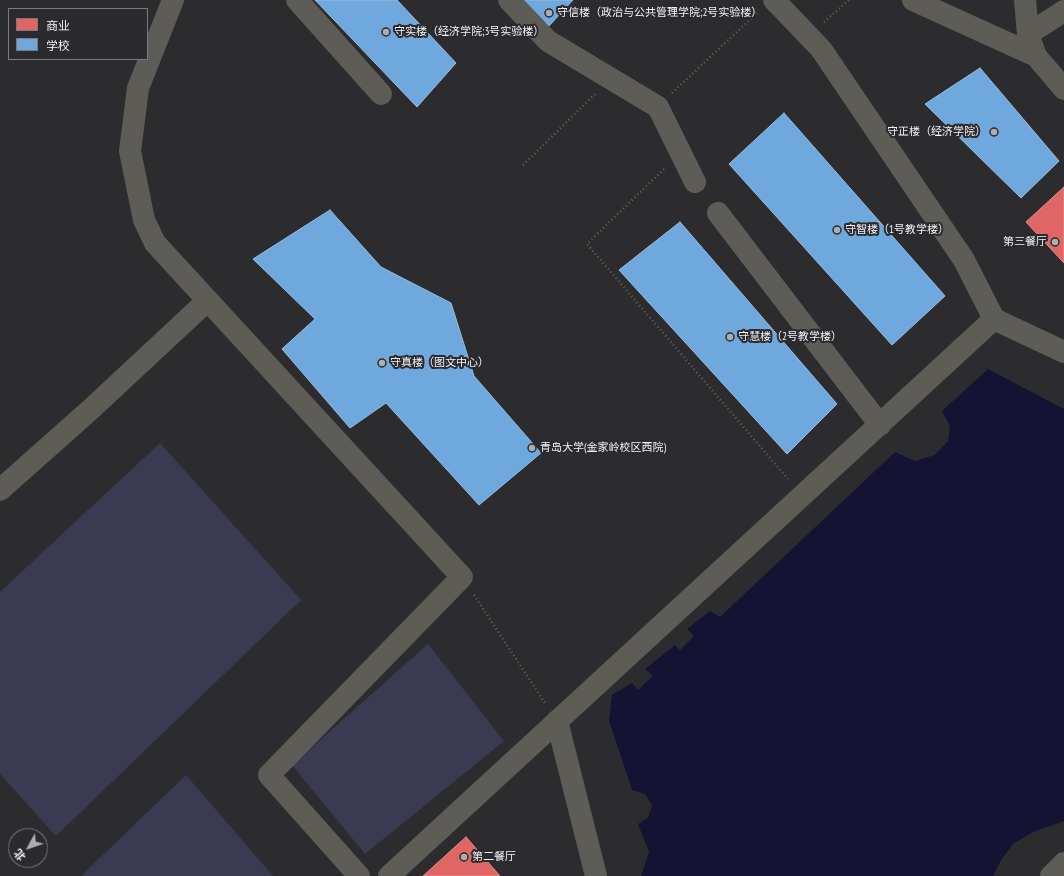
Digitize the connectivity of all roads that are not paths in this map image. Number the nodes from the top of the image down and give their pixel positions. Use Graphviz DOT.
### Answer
graph roads {
  1 [pos="173,0"];
  2 [pos="297,0"];
  3 [pos="508,0"];
  4 [pos="913,0"];
  5 [pos="1025,0"];
  6 [pos="767,5"];
  7 [pos="1064,11"];
  8 [pos="1028,34"];
  9 [pos="1036,56"];
  10 [pos="1064,89"];
  11 [pos="382,94"];
  12 [pos="695,182"];
  13 [pos="718,213"];
  14 [pos="207,301"];
  15 [pos="994,319"];
  16 [pos="1064,352"];
  17 [pos="880,425"];
  18 [pos="0,490"];
  19 [pos="557,721"];
  20 [pos="1064,863"];
  21 [pos="359,876"];
  22 [pos="389,876"];
  23 [pos="596,876"];
  24 [pos="1051,876"];
  1 -- 14 [label="lane"];
  2 -- 11 [label="lane"];
  3 -- 12 [label="lane"];
  4 -- 9 [label="lane"];
  5 -- 8 [label="lane"];
  6 -- 15 [label="lane"];
  7 -- 8 [label="lane"];
  8 -- 9 [label="lane"];
  9 -- 10 [label="lane"];
  13 -- 17 [label="lane"];
  14 -- 18 [label="lane"];
  14 -- 21 [label="lane"];
  15 -- 16 [label="lane"];
  15 -- 17 [label="lane"];
  17 -- 19 [label="lane"];
  19 -- 22 [label="lane"];
  19 -- 23 [label="lane"];
  20 -- 24 [label="lane"];
}
